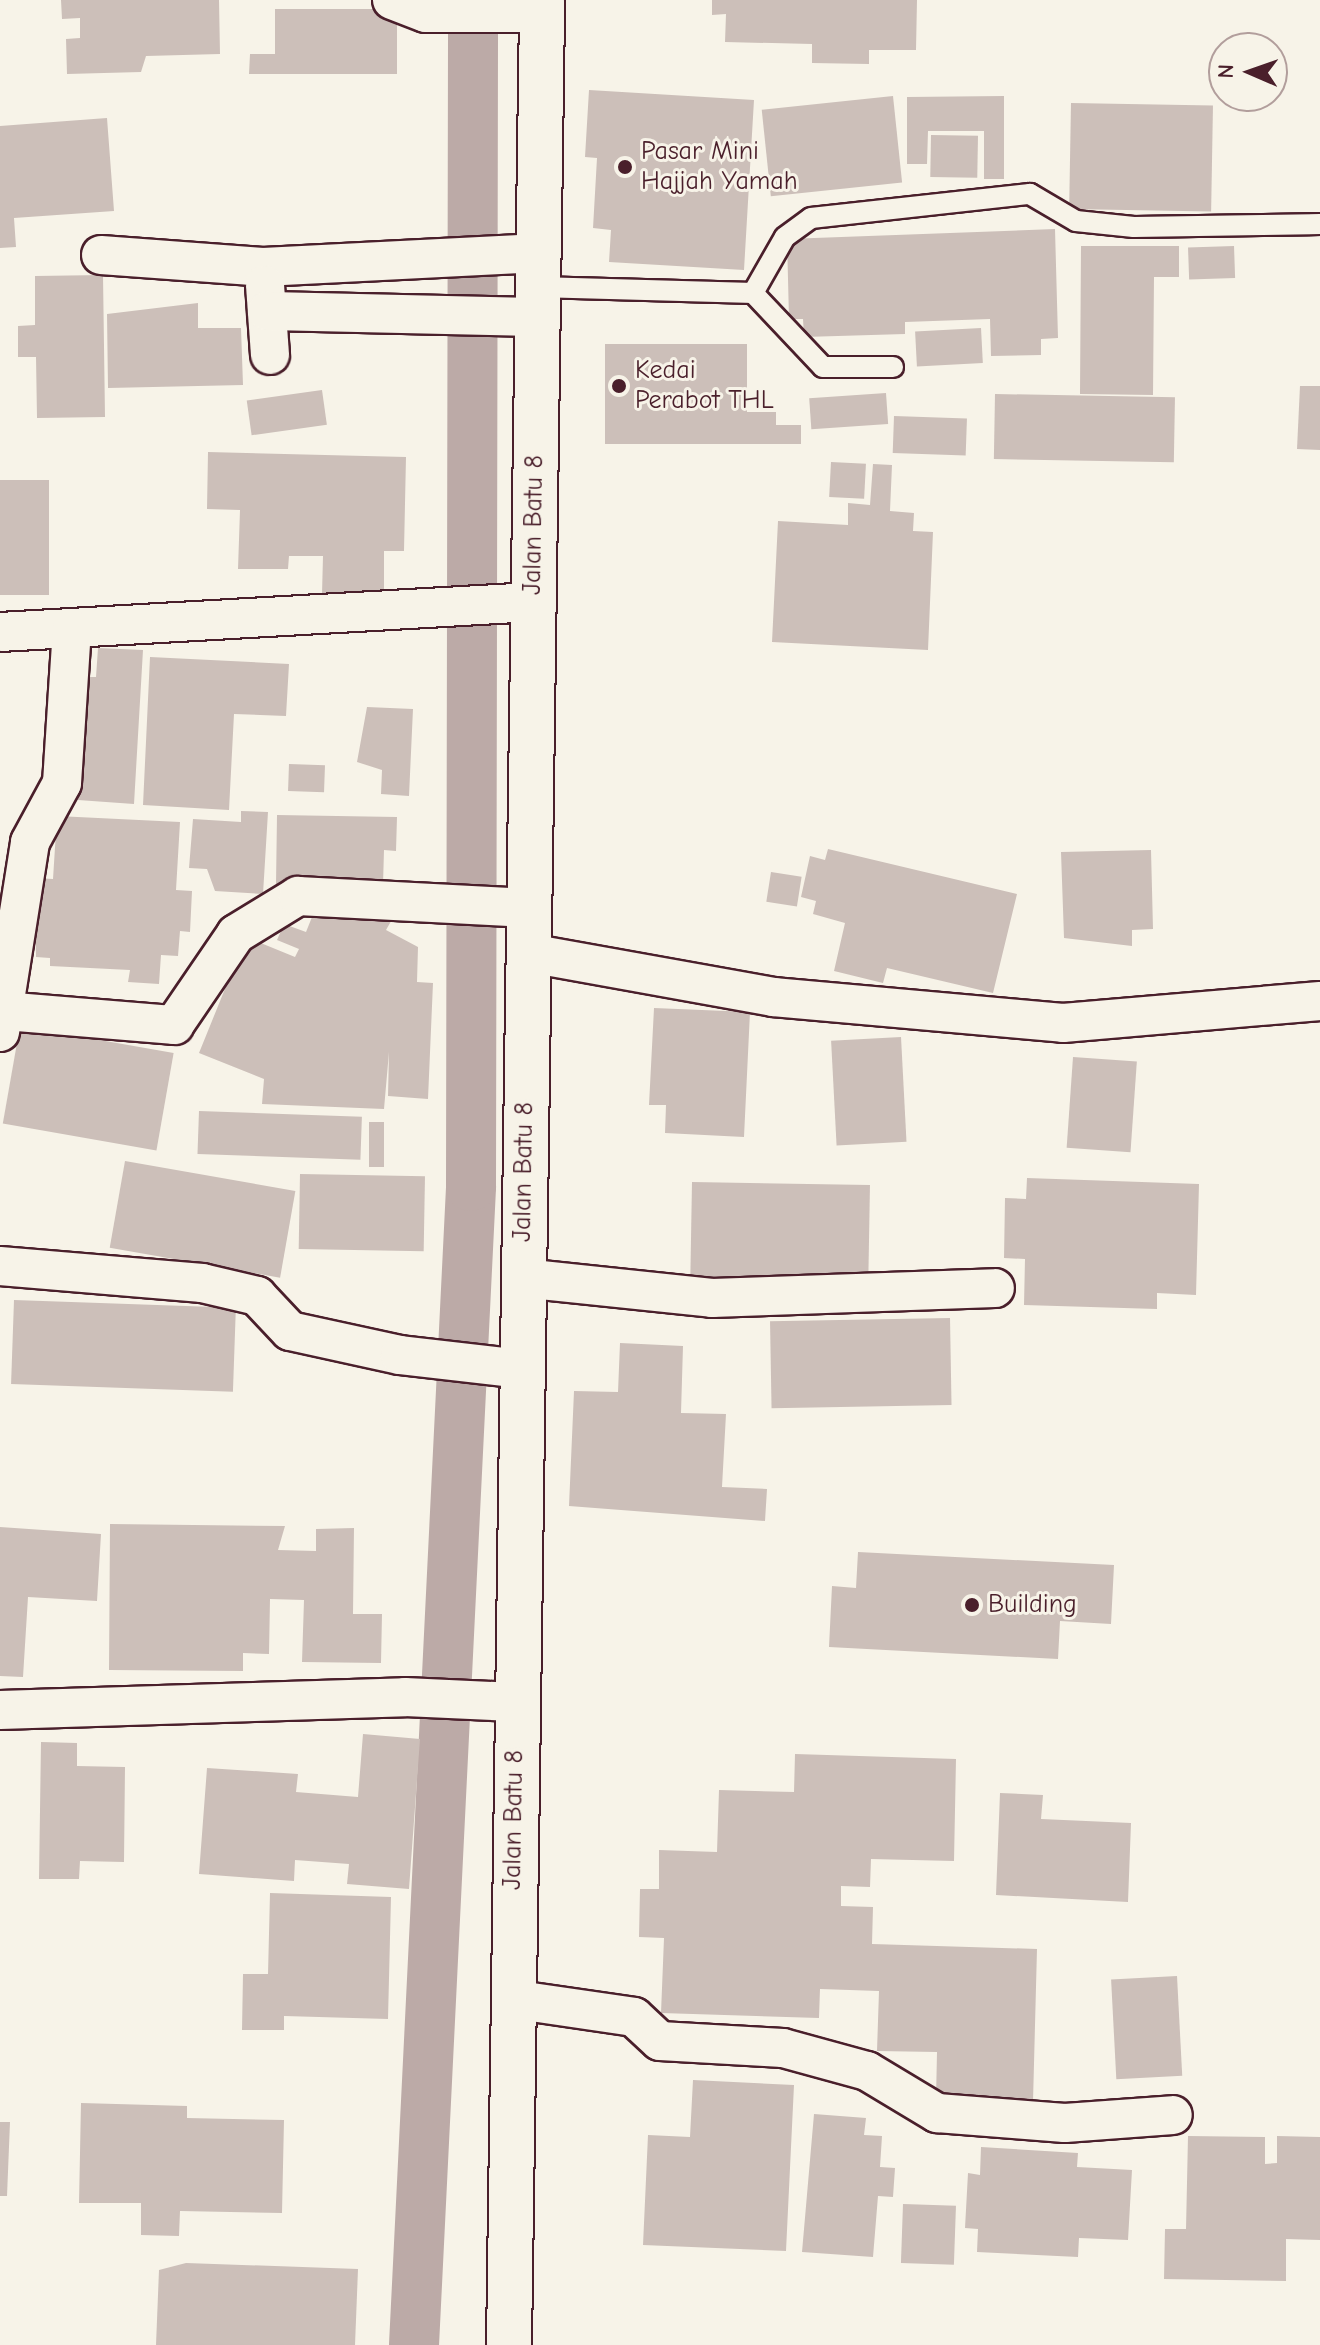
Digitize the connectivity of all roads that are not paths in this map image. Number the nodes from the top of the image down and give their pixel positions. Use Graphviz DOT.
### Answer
graph roads {
  1 [pos="392,0"];
  2 [pos="542,6"];
  3 [pos="1320,224"];
  4 [pos="101,255"];
  5 [pos="263,267"];
  6 [pos="523,286"];
  7 [pos="753,293"];
  8 [pos="267,311"];
  9 [pos="270,355"];
  10 [pos="893,367"];
  11 [pos="518,602"];
  12 [pos="72,629"];
  13 [pos="0,632"];
  14 [pos="510,909"];
  15 [pos="529,953"];
  16 [pos="1320,1001"];
  17 [pos="2,1021"];
  18 [pos="0,1266"];
  19 [pos="522,1278"];
  20 [pos="995,1288"];
  21 [pos="506,1365"];
  22 [pos="516,1702"];
  23 [pos="0,1710"];
  24 [pos="511,1999"];
  25 [pos="1173,2115"];
  26 [pos="509,2345"];
  1 -- 2 [label="street"];
  2 -- 6 [label="street, Jalan Batu 8"];
  3 -- 7 [label="lane"];
  4 -- 5 [label="street"];
  5 -- 6 [label="street"];
  5 -- 8 [label="street"];
  6 -- 7 [label="lane"];
  6 -- 8 [label="street"];
  6 -- 11 [label="street, Jalan Batu 8"];
  7 -- 10 [label="lane"];
  8 -- 9 [label="street"];
  11 -- 12 [label="street"];
  11 -- 14 [label="street, Jalan Batu 8"];
  12 -- 13 [label="street"];
  12 -- 17 [label="street"];
  14 -- 15 [label="street, Jalan Batu 8"];
  14 -- 17 [label="street"];
  15 -- 16 [label="street"];
  15 -- 19 [label="street, Jalan Batu 8"];
  18 -- 21 [label="street"];
  19 -- 20 [label="street"];
  19 -- 21 [label="street, Jalan Batu 8"];
  21 -- 22 [label="street, Jalan Batu 8"];
  22 -- 23 [label="street"];
  22 -- 24 [label="street, Jalan Batu 8"];
  24 -- 25 [label="street"];
  24 -- 26 [label="street, Jalan Batu 8"];
}
